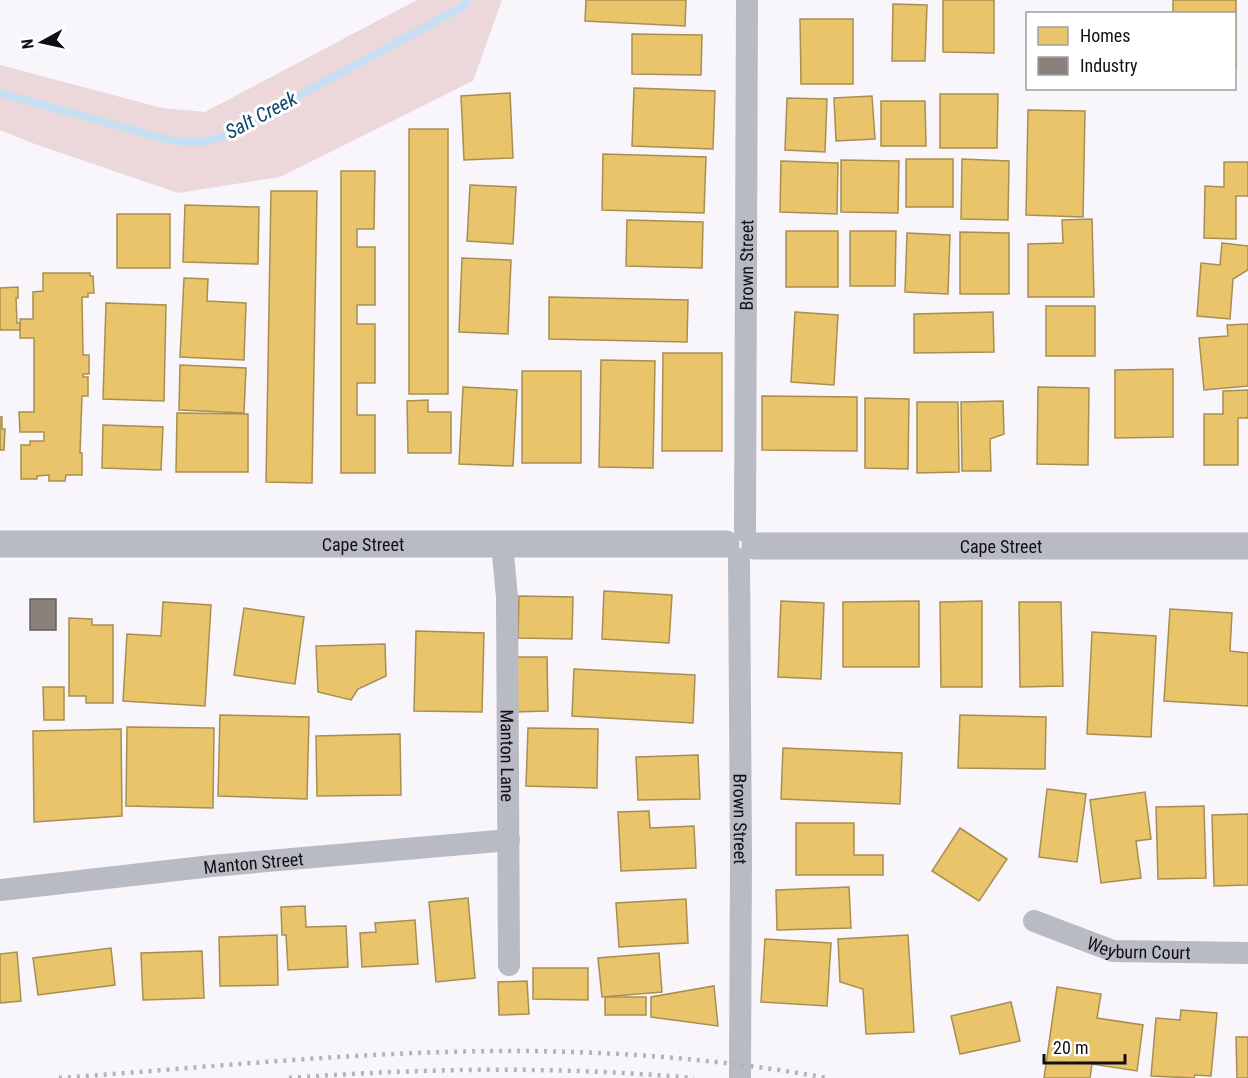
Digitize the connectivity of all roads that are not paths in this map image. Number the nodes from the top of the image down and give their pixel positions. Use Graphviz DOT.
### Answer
graph roads {
  1 [pos="747,0"];
  2 [pos="0,544"];
  3 [pos="502,544"];
  4 [pos="741,545"];
  5 [pos="1248,546"];
  6 [pos="509,840"];
  7 [pos="0,890"];
  8 [pos="1034,921"];
  9 [pos="1248,953"];
  10 [pos="509,965"];
  11 [pos="740,1078"];
  1 -- 4 [label="street, Brown Street"];
  2 -- 3 [label="street, Cape Street"];
  3 -- 4 [label="street, Cape Street"];
  3 -- 6 [label="street, Manton Lane"];
  4 -- 5 [label="street, Cape Street"];
  4 -- 11 [label="street, Brown Street"];
  6 -- 7 [label="street, Manton Street"];
  6 -- 10 [label="street, Manton Lane"];
  8 -- 9 [label="street, Weyburn Court"];
}
